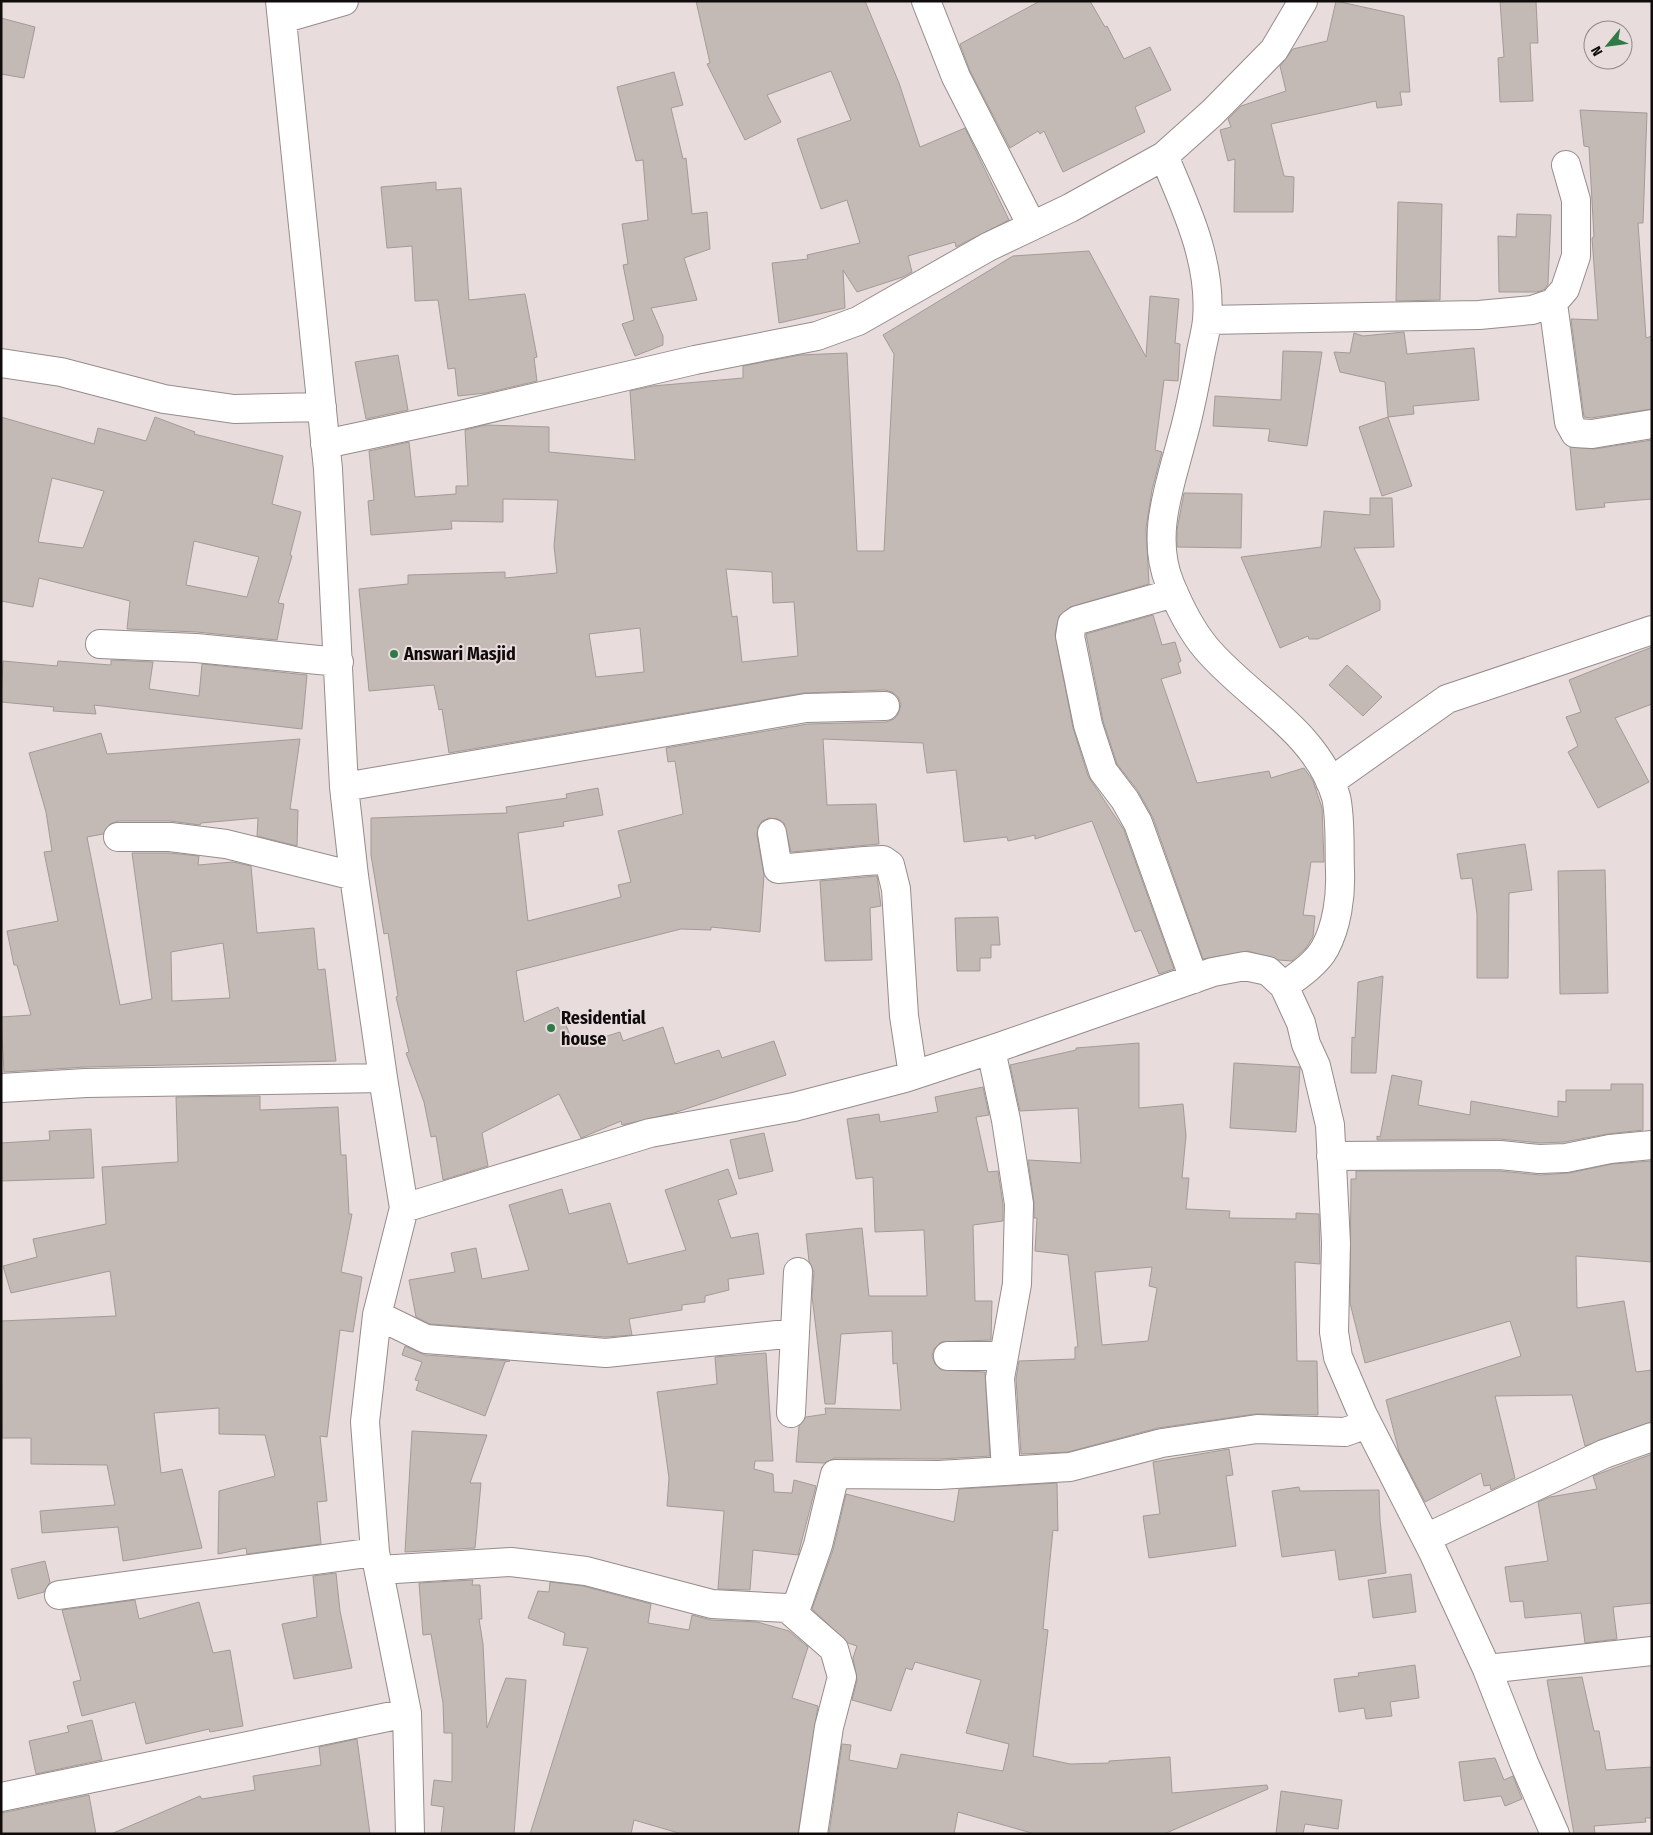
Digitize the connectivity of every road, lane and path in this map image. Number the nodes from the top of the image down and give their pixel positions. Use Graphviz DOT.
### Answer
graph roads {
  1 [pos="344,1"];
  2 [pos="926,1"];
  3 [pos="1303,1"];
  4 [pos="281,10"];
  5 [pos="1164,156"];
  6 [pos="1566,165"];
  7 [pos="1032,226"];
  8 [pos="1553,303"];
  9 [pos="1207,320"];
  10 [pos="1,363"];
  11 [pos="322,407"];
  12 [pos="1652,424"];
  13 [pos="326,444"];
  14 [pos="1174,593"];
  15 [pos="1652,630"];
  16 [pos="100,644"];
  17 [pos="339,662"];
  18 [pos="885,706"];
  19 [pos="1330,782"];
  20 [pos="344,787"];
  21 [pos="772,833"];
  22 [pos="118,837"];
  23 [pos="354,876"];
  24 [pos="1194,979"];
  25 [pos="1284,986"];
  26 [pos="991,1050"];
  27 [pos="913,1075"];
  28 [pos="382,1078"];
  29 [pos="1,1088"];
  30 [pos="1652,1145"];
  31 [pos="1331,1156"];
  32 [pos="404,1208"];
  33 [pos="798,1272"];
  34 [pos="377,1314"];
  35 [pos="795,1333"];
  36 [pos="948,1356"];
  37 [pos="1004,1356"];
  38 [pos="791,1413"];
  39 [pos="1367,1424"];
  40 [pos="1652,1437"];
  41 [pos="1006,1470"];
  42 [pos="1426,1538"];
  43 [pos="377,1561"];
  44 [pos="58,1595"];
  45 [pos="794,1614"];
  46 [pos="1652,1651"];
  47 [pos="1487,1669"];
  48 [pos="407,1713"];
  49 [pos="1,1797"];
  50 [pos="410,1834"];
  51 [pos="813,1834"];
  52 [pos="1555,1834"];
  1 -- 4 [label="street"];
  2 -- 7 [label="street"];
  3 -- 5 [label="street"];
  4 -- 11 [label="street"];
  5 -- 7 [label="street"];
  5 -- 9 [label="street"];
  6 -- 8 [label="street"];
  7 -- 13 [label="street"];
  8 -- 9 [label="street"];
  8 -- 12 [label="street"];
  9 -- 14 [label="street"];
  10 -- 11 [label="street"];
  11 -- 13 [label="street"];
  13 -- 17 [label="street"];
  14 -- 19 [label="street"];
  14 -- 24 [label="street"];
  15 -- 19 [label="street"];
  16 -- 17 [label="street"];
  17 -- 20 [label="street"];
  18 -- 20 [label="street"];
  19 -- 25 [label="street"];
  20 -- 23 [label="street"];
  21 -- 27 [label="street"];
  22 -- 23 [label="street"];
  23 -- 28 [label="street"];
  24 -- 25 [label="street"];
  24 -- 26 [label="street"];
  25 -- 31 [label="street"];
  26 -- 27 [label="street"];
  26 -- 37 [label="street"];
  27 -- 32 [label="street"];
  28 -- 29 [label="street"];
  28 -- 32 [label="street"];
  30 -- 31 [label="street"];
  31 -- 39 [label="street"];
  32 -- 34 [label="street"];
  33 -- 35 [label="street"];
  34 -- 35 [label="street"];
  34 -- 43 [label="street"];
  35 -- 38 [label="street"];
  36 -- 37 [label="street"];
  37 -- 41 [label="street"];
  39 -- 41 [label="street"];
  39 -- 42 [label="street"];
  40 -- 42 [label="street"];
  41 -- 45 [label="street"];
  42 -- 47 [label="street"];
  43 -- 44 [label="street"];
  43 -- 45 [label="street"];
  43 -- 48 [label="street"];
  45 -- 51 [label="street"];
  46 -- 47 [label="street"];
  47 -- 52 [label="street"];
  48 -- 49 [label="street"];
  48 -- 50 [label="street"];
}
